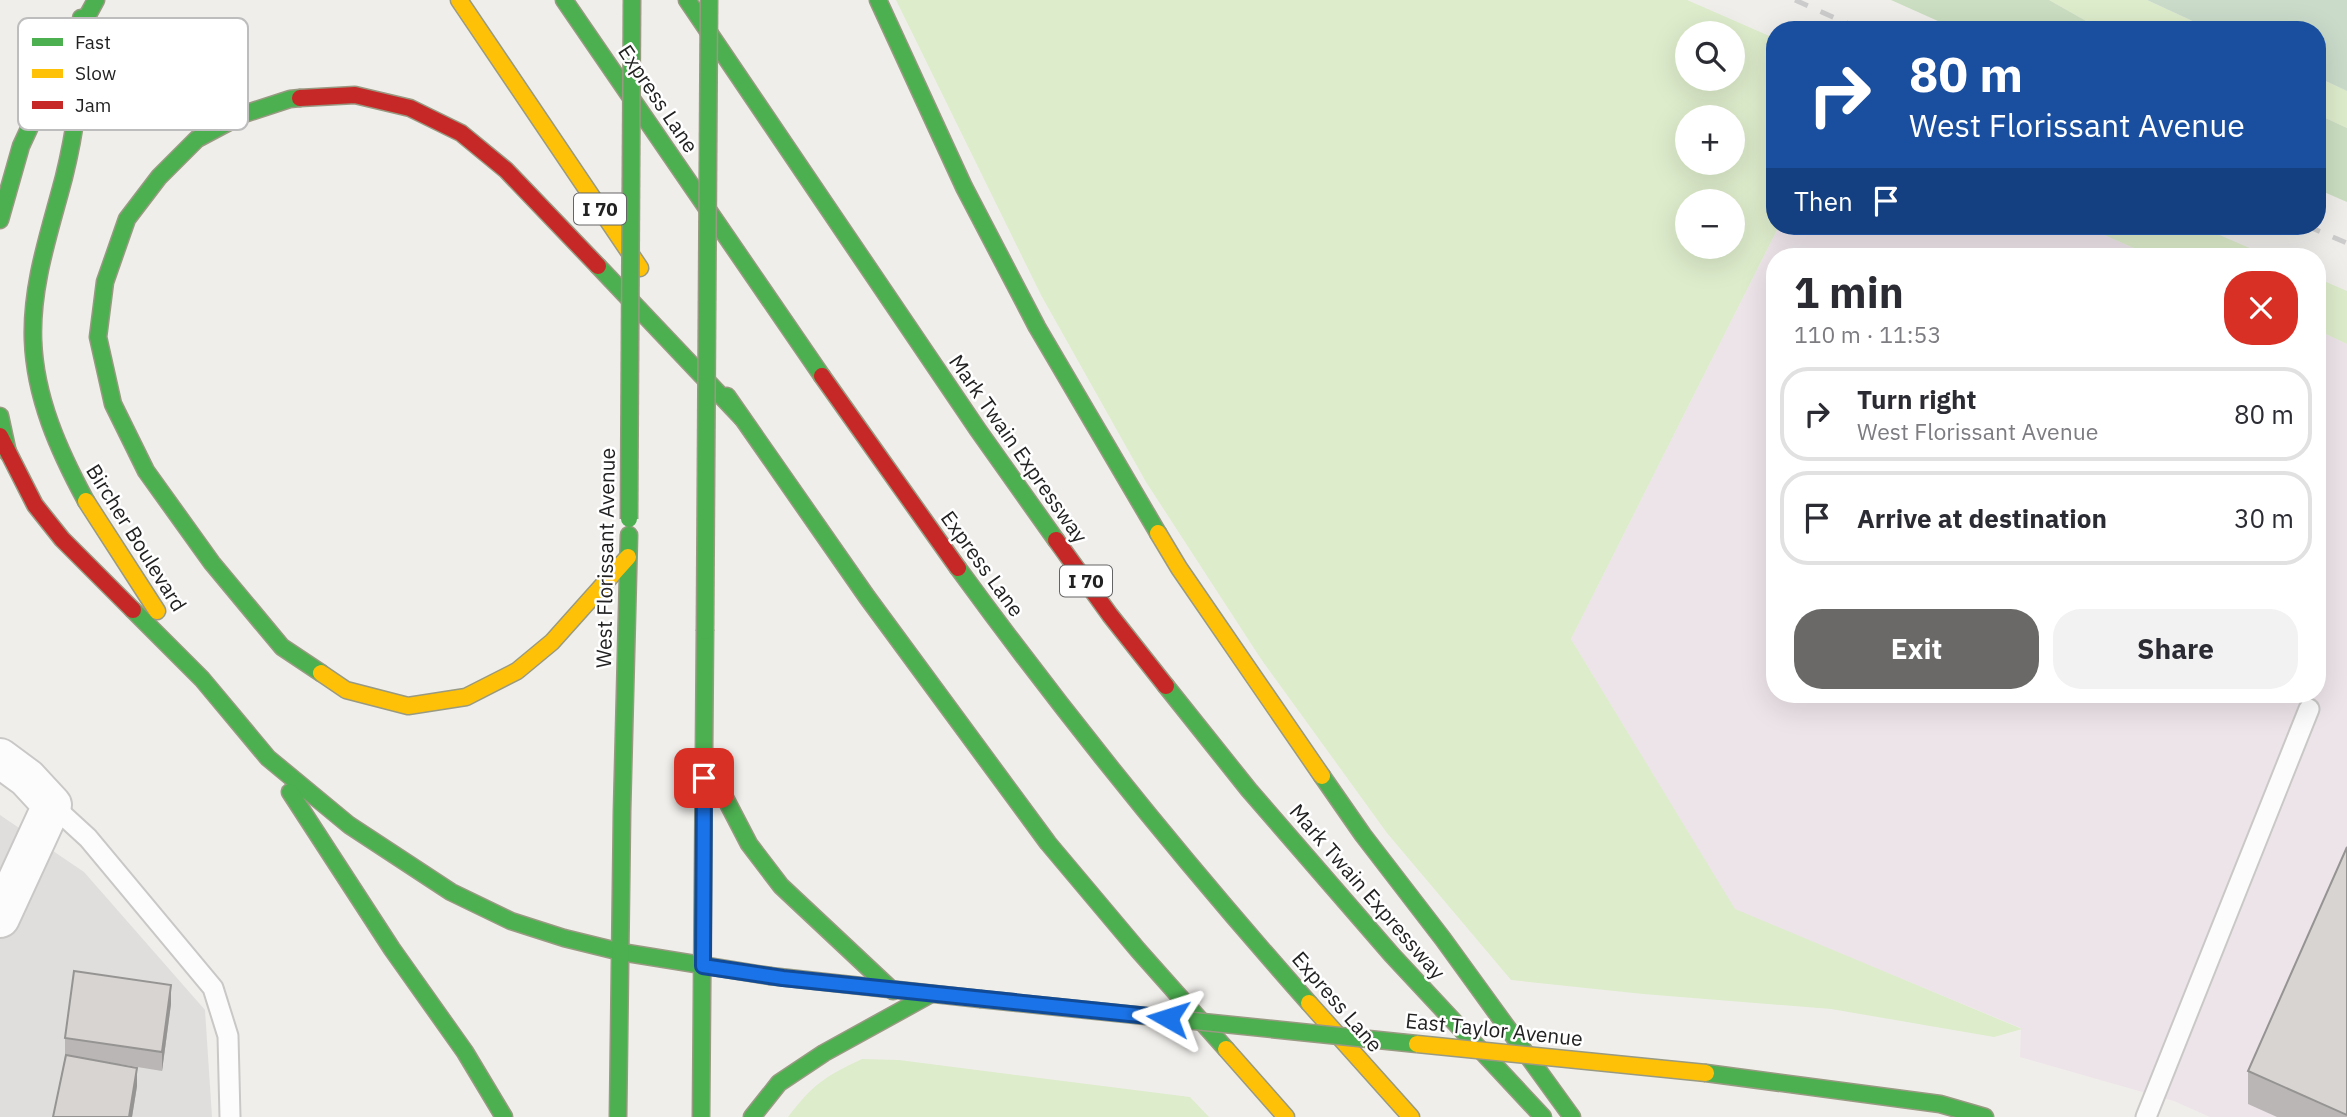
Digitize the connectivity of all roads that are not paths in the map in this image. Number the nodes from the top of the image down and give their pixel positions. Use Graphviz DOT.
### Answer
graph roads {
  1 [pos="80,0"];
  2 [pos="96,0"];
  3 [pos="459,0"];
  4 [pos="564,0"];
  5 [pos="632,0"];
  6 [pos="687,0"];
  7 [pos="709,0"];
  8 [pos="878,0"];
  9 [pos="81,18"];
  10 [pos="87,18"];
  11 [pos="248,113"];
  12 [pos="28,130"];
  13 [pos="74,130"];
  14 [pos="214,130"];
  15 [pos="0,220"];
  16 [pos="650,282"];
  17 [pos="688,339"];
  18 [pos="0,416"];
  19 [pos="742,418"];
  20 [pos="0,436"];
  21 [pos="8,453"];
  22 [pos="628,557"];
  23 [pos="202,679"];
  24 [pos="2309,709"];
  25 [pos="0,758"];
  26 [pos="268,758"];
  27 [pos="704,758"];
  28 [pos="52,805"];
  29 [pos="0,918"];
  30 [pos="621,952"];
  31 [pos="703,966"];
  32 [pos="893,990"];
  33 [pos="931,994"];
  34 [pos="230,1117"];
  35 [pos="504,1117"];
  36 [pos="618,1117"];
  37 [pos="701,1117"];
  38 [pos="752,1117"];
  39 [pos="1286,1117"];
  40 [pos="1411,1117"];
  41 [pos="1543,1117"];
  42 [pos="1572,1117"];
  43 [pos="1985,1117"];
  44 [pos="2146,1117"];
  1 -- 9 [label="main road, Bircher Boulevard"];
  2 -- 10 [label="main road"];
  3 -- 16 [label="main road, I 70"];
  4 -- 40 [label="main road, Express Lane"];
  5 -- 22 [label="main road, West Florissant Avenue, bridge"];
  6 -- 41 [label="main road, Mark Twain Expressway / I 70"];
  7 -- 27 [label="main road, bridge"];
  8 -- 42 [label="main road"];
  11 -- 19 [label="main road"];
  12 -- 15 [label="main road"];
  13 -- 23 [label="main road, Bircher Boulevard"];
  14 -- 22 [label="main road"];
  17 -- 19 [label="main road"];
  18 -- 21 [label="main road"];
  19 -- 39 [label="main road"];
  20 -- 21 [label="main road, Bircher Boulevard"];
  21 -- 23 [label="main road, Bircher Boulevard"];
  22 -- 30 [label="main road, West Florissant Avenue"];
  23 -- 26 [label="main road, Bircher Boulevard"];
  24 -- 44 [label="lane"];
  25 -- 28 [label="street"];
  26 -- 30 [label="main road, Bircher Boulevard"];
  26 -- 35 [label="main road"];
  27 -- 31 [label="main road"];
  27 -- 32 [label="main road"];
  28 -- 29 [label="street"];
  28 -- 34 [label="lane"];
  30 -- 31 [label="main road, East Taylor Avenue"];
  30 -- 36 [label="main road, West Florissant Avenue"];
  31 -- 32 [label="main road, East Taylor Avenue"];
  31 -- 37 [label="main road"];
  32 -- 33 [label="main road, East Taylor Avenue"];
  33 -- 38 [label="main road"];
  33 -- 43 [label="main road, East Taylor Avenue, bridge"];
}
